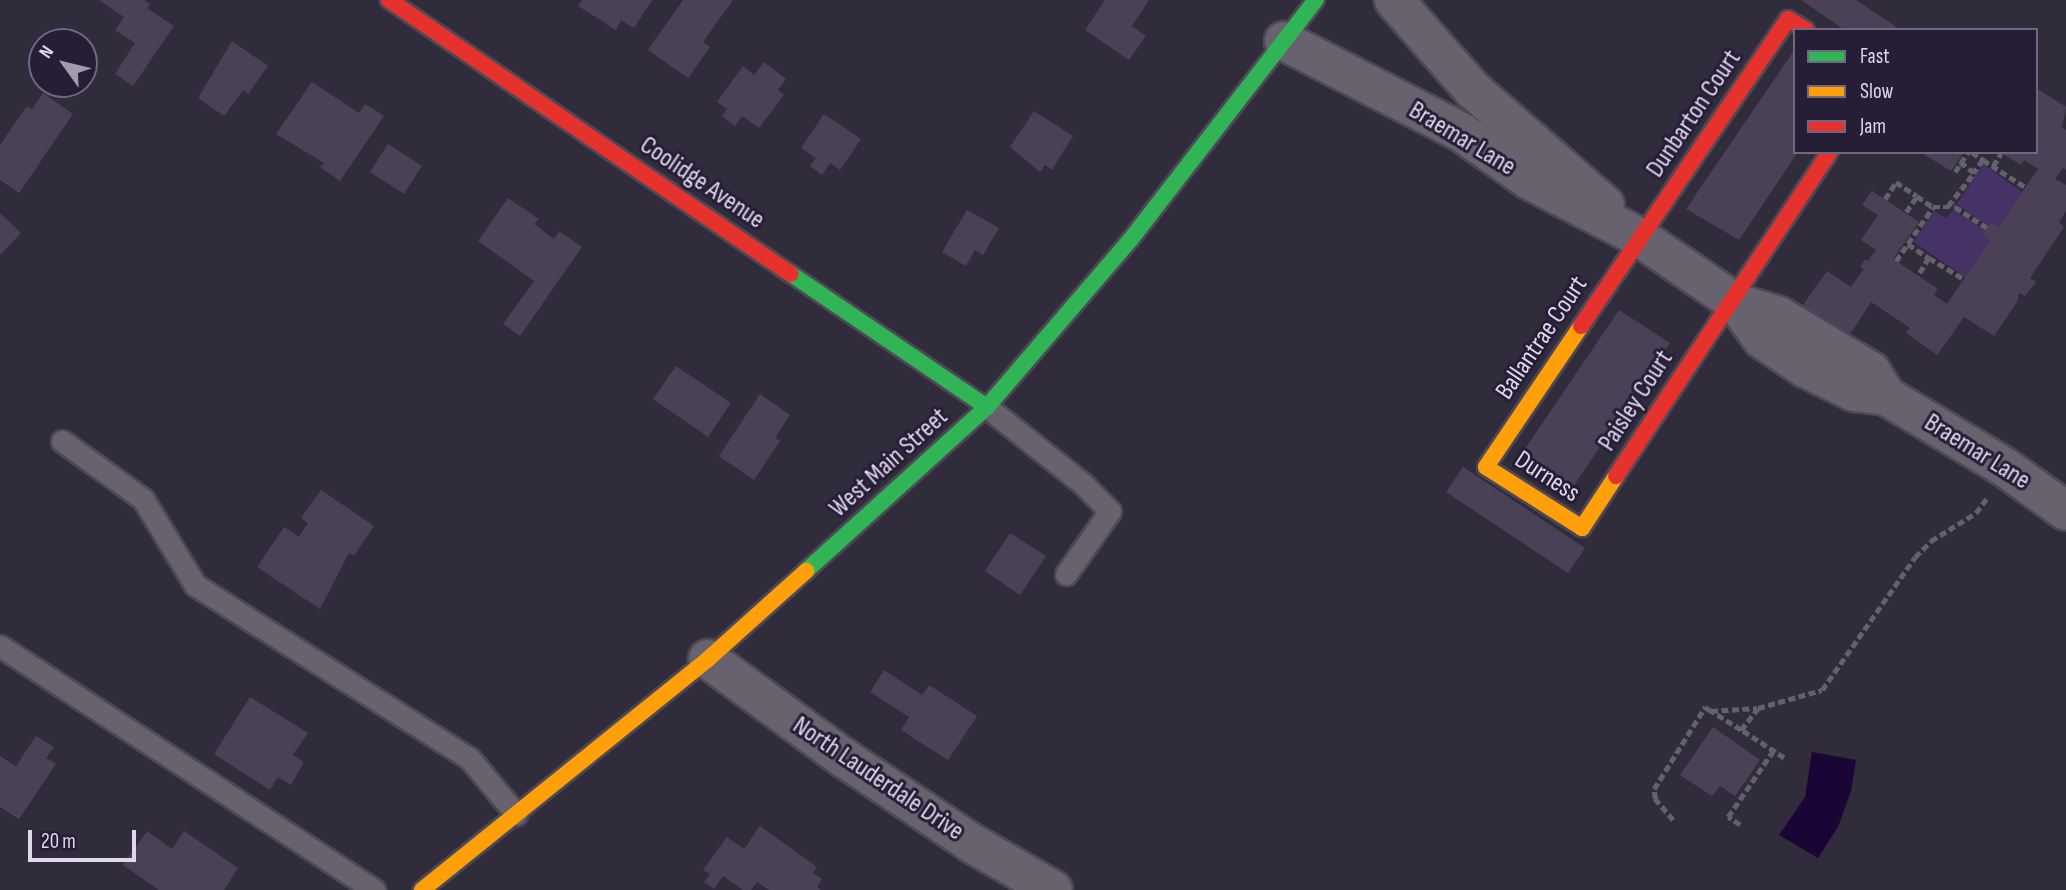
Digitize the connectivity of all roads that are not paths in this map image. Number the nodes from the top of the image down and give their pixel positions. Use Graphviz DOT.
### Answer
graph roads {
  1 [pos="389,0"];
  2 [pos="1316,0"];
  3 [pos="1394,0"];
  4 [pos="1803,28"];
  5 [pos="1284,41"];
  6 [pos="1829,154"];
  7 [pos="1639,237"];
  8 [pos="1734,301"];
  9 [pos="987,407"];
  10 [pos="62,441"];
  11 [pos="1486,467"];
  12 [pos="2066,511"];
  13 [pos="1582,528"];
  14 [pos="1066,574"];
  15 [pos="0,646"];
  16 [pos="708,659"];
  17 [pos="516,814"];
  18 [pos="375,890"];
  19 [pos="422,890"];
  20 [pos="1053,890"];
  1 -- 9 [label="street, Coolidge Avenue"];
  2 -- 5 [label="street, West Main Street"];
  3 -- 7 [label="street, Braemar Lane"];
  4 -- 7 [label="street, Dunbarton Court"];
  5 -- 7 [label="street, Braemar Lane"];
  5 -- 9 [label="street, West Main Street"];
  6 -- 8 [label="street, Paisley Court"];
  7 -- 8 [label="street, Braemar Lane"];
  7 -- 11 [label="street, Ballantrae Court"];
  8 -- 12 [label="street, Braemar Lane"];
  8 -- 13 [label="street, Paisley Court"];
  9 -- 14 [label="lane"];
  9 -- 16 [label="street, West Main Street"];
  10 -- 17 [label="lane"];
  11 -- 13 [label="street, Durness"];
  15 -- 18 [label="lane"];
  16 -- 17 [label="street, West Main Street"];
  16 -- 20 [label="street, North Lauderdale Drive"];
  17 -- 19 [label="street, West Main Street"];
}
